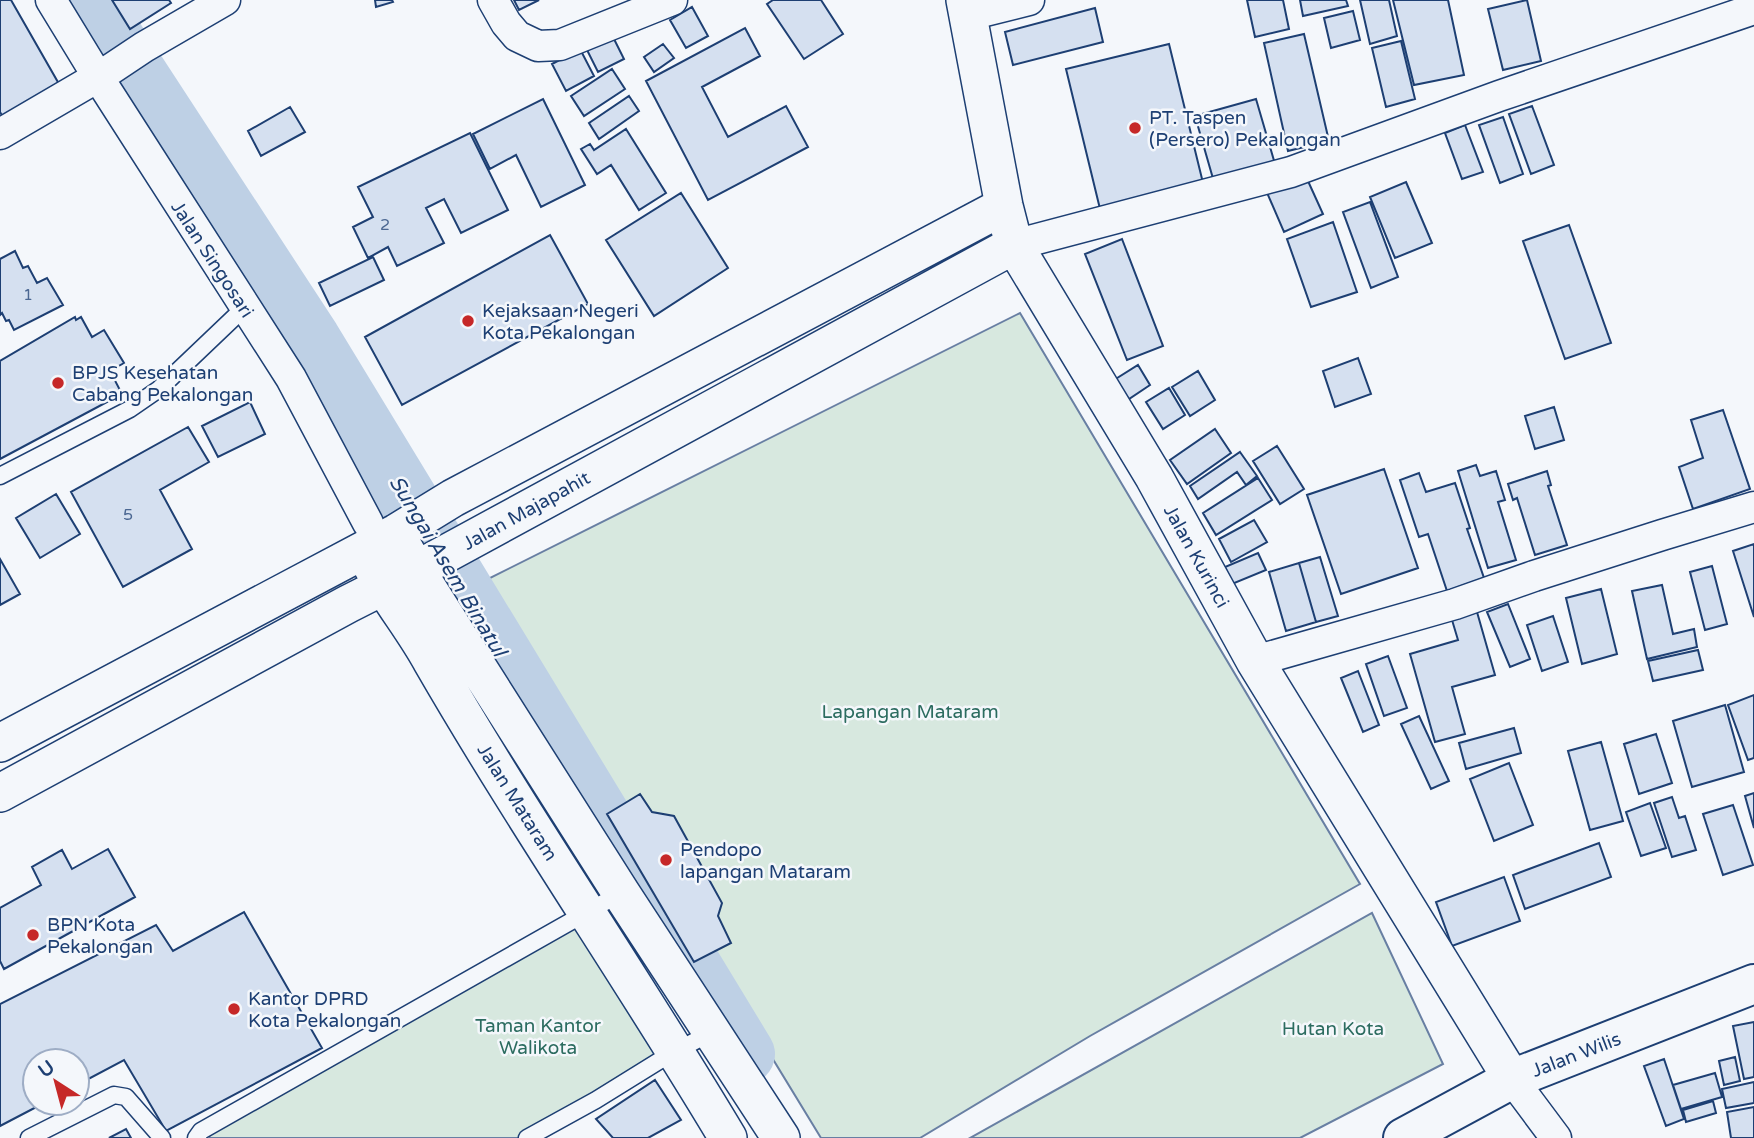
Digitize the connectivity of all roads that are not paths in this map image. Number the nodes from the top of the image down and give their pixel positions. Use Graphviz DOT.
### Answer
graph roads {
  1 [pos="51,0"];
  2 [pos="225,0"];
  3 [pos="493,0"];
  4 [pos="672,0"];
  5 [pos="1029,0"];
  6 [pos="967,7"];
  7 [pos="1754,9"];
  8 [pos="103,74"];
  9 [pos="0,134"];
  10 [pos="1004,206"];
  11 [pos="1014,245"];
  12 [pos="244,307"];
  13 [pos="0,476"];
  14 [pos="1754,507"];
  15 [pos="384,533"];
  16 [pos="423,567"];
  17 [pos="383,587"];
  18 [pos="1255,661"];
  19 [pos="0,743"];
  20 [pos="0,793"];
  21 [pos="621,893"];
  22 [pos="587,913"];
  23 [pos="1754,984"];
  24 [pos="712,1032"];
  25 [pos="676,1051"];
  26 [pos="1513,1079"];
  27 [pos="29,1138"];
  28 [pos="162,1138"];
  29 [pos="196,1138"];
  30 [pos="527,1138"];
  31 [pos="728,1138"];
  32 [pos="781,1138"];
  33 [pos="1404,1138"];
  34 [pos="1556,1138"];
  1 -- 8 [label="street, Jalan Singosari"];
  2 -- 8 [label="street"];
  3 -- 4 [label="street"];
  5 -- 6 [label="street"];
  6 -- 10 [label="street, Jalan Kurinci"];
  7 -- 11 [label="street"];
  8 -- 9 [label="street"];
  8 -- 12 [label="street, Jalan Singosari"];
  10 -- 11 [label="street, Jalan Kurinci"];
  10 -- 15 [label="street"];
  11 -- 16 [label="street, Jalan Majapahit"];
  11 -- 18 [label="street, Jalan Kurinci"];
  12 -- 13 [label="lane"];
  12 -- 15 [label="street, Jalan Singosari"];
  14 -- 18 [label="street"];
  15 -- 16 [label="street"];
  15 -- 17 [label="street, Jalan Mataram"];
  15 -- 19 [label="street"];
  16 -- 17 [label="street, Jalan Majapahit"];
  16 -- 21 [label="street"];
  17 -- 20 [label="street, Jalan Majapahit"];
  17 -- 22 [label="street, Jalan Mataram"];
  18 -- 26 [label="street, Jalan Kurinci"];
  21 -- 22 [label="lane"];
  21 -- 24 [label="street"];
  22 -- 25 [label="street, Jalan Mataram"];
  22 -- 29 [label="lane"];
  23 -- 26 [label="highway, Jalan Wilis"];
  24 -- 25 [label="lane"];
  24 -- 32 [label="street"];
  25 -- 30 [label="lane"];
  25 -- 31 [label="street, Jalan Mataram"];
  26 -- 33 [label="highway, Jalan Wilis"];
  26 -- 34 [label="street"];
  27 -- 28 [label="lane"];
}
